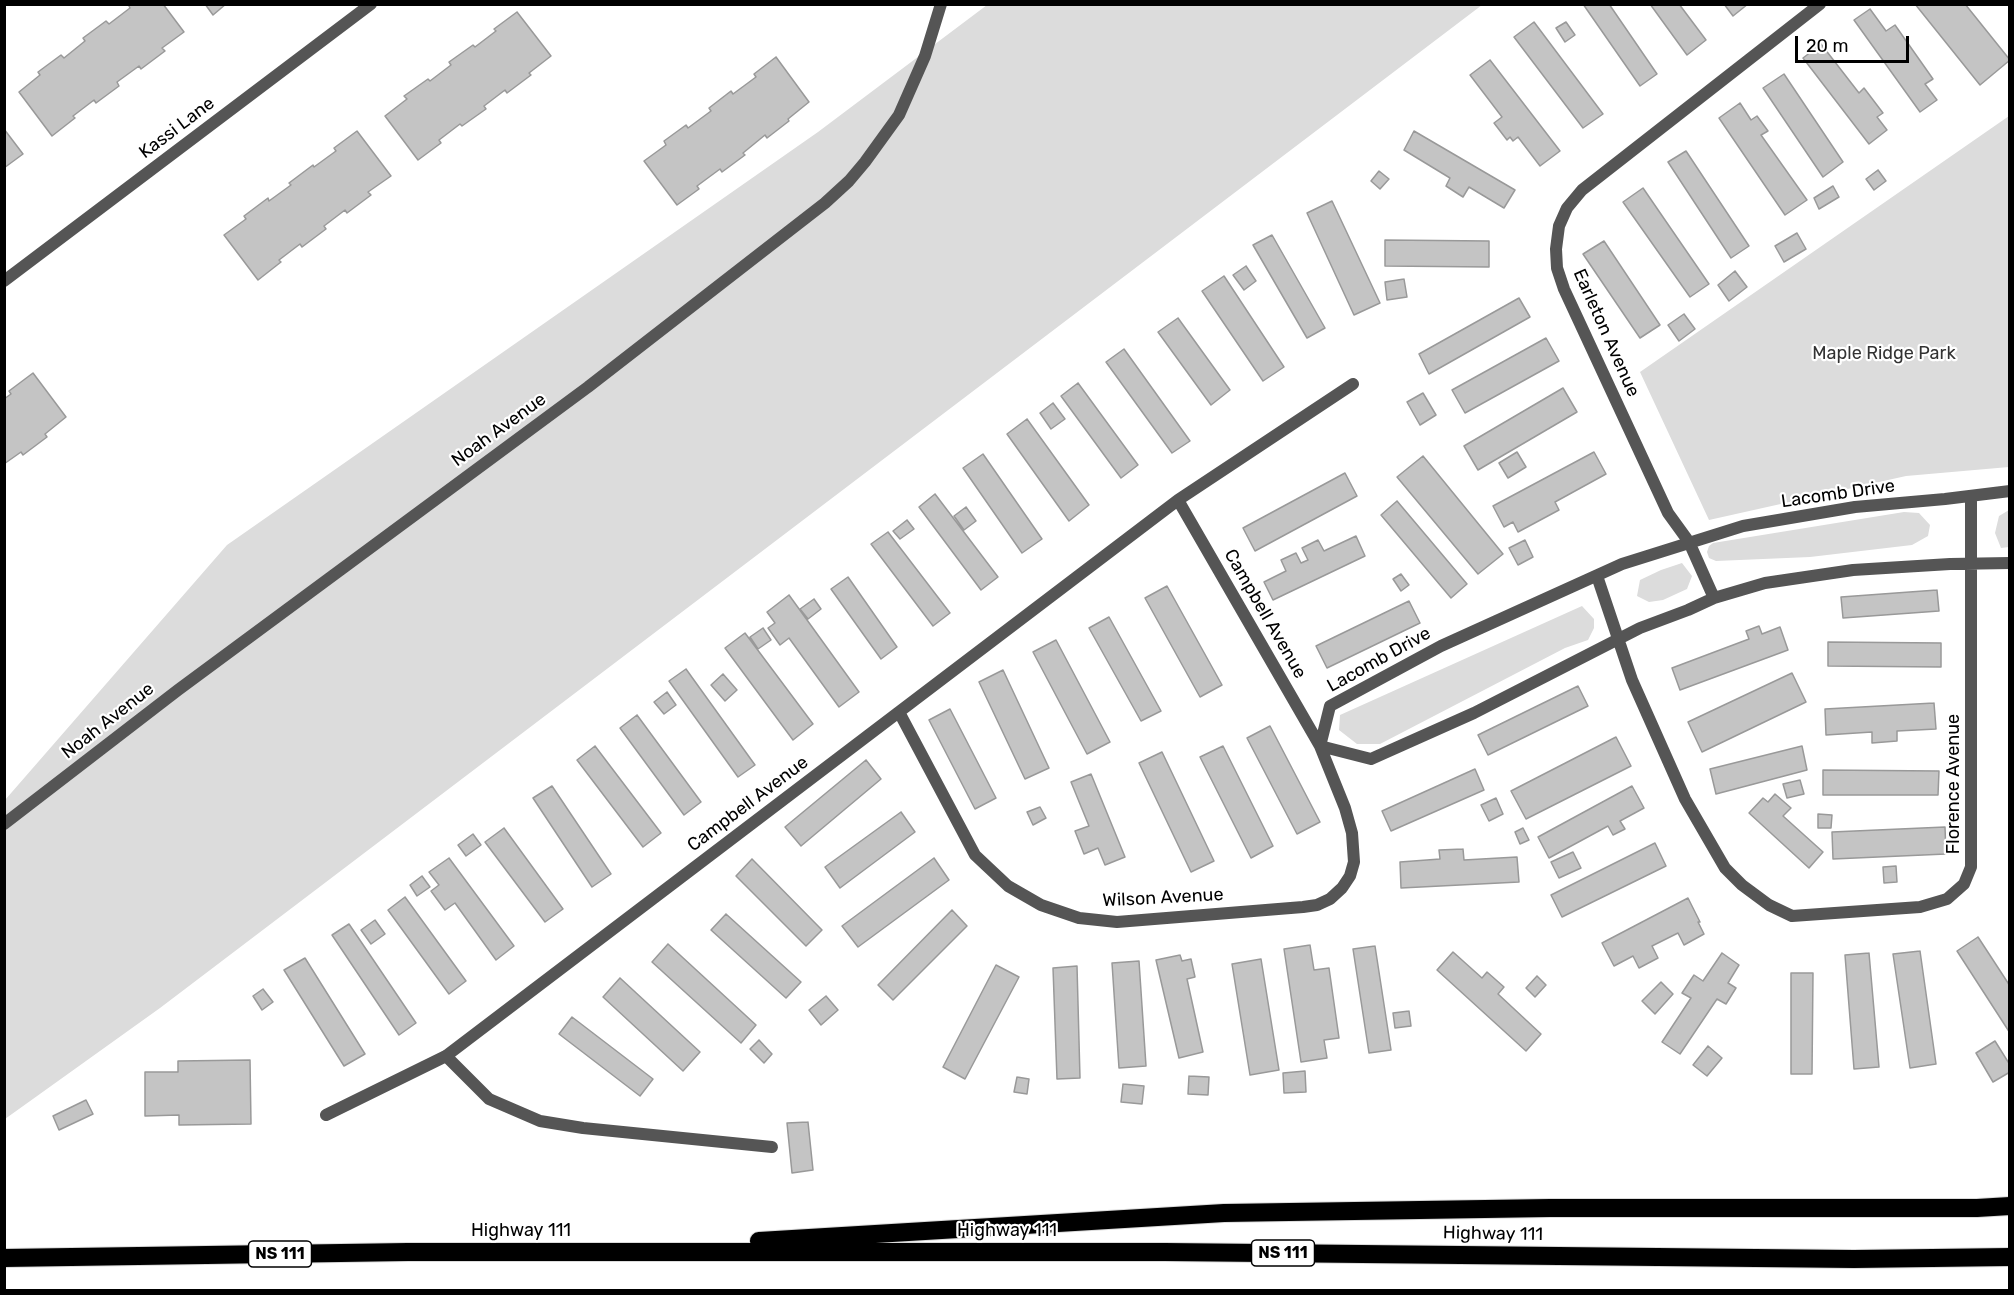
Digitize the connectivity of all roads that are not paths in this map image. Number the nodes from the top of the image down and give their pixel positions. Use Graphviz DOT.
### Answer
graph roads {
  1 [pos="371,4"];
  2 [pos="941,4"];
  3 [pos="1820,4"];
  4 [pos="4,281"];
  5 [pos="1353,384"];
  6 [pos="2010,491"];
  7 [pos="1971,496"];
  8 [pos="1178,500"];
  9 [pos="1689,542"];
  10 [pos="2010,563"];
  11 [pos="1972,564"];
  12 [pos="1597,576"];
  13 [pos="1714,598"];
  14 [pos="1619,640"];
  15 [pos="899,712"];
  16 [pos="1320,746"];
  17 [pos="4,824"];
  18 [pos="446,1056"];
  19 [pos="326,1115"];
  20 [pos="772,1147"];
  21 [pos="2010,1206"];
  22 [pos="556,1252"];
  23 [pos="2010,1257"];
  24 [pos="4,1258"];
  1 -- 4 [label="street, Kassi Lane"];
  2 -- 17 [label="street, Noah Avenue"];
  3 -- 9 [label="street, Earleton Avenue"];
  5 -- 8 [label="street, Campbell Avenue"];
  6 -- 7 [label="street, Lacomb Drive"];
  7 -- 9 [label="street, Lacomb Drive"];
  7 -- 11 [label="street, Florence Avenue"];
  8 -- 15 [label="street, Campbell Avenue"];
  8 -- 16 [label="street, Campbell Avenue"];
  9 -- 12 [label="street, Lacomb Drive"];
  9 -- 13 [label="street, Earleton Avenue"];
  10 -- 11 [label="street"];
  11 -- 13 [label="street"];
  11 -- 14 [label="street, Florence Avenue"];
  12 -- 14 [label="street, Florence Avenue"];
  12 -- 16 [label="street, Lacomb Drive"];
  13 -- 14 [label="street"];
  14 -- 16 [label="street"];
  15 -- 16 [label="street, Wilson Avenue"];
  15 -- 18 [label="street, Campbell Avenue"];
  18 -- 19 [label="street, Campbell Avenue"];
  18 -- 20 [label="street"];
  21 -- 22 [label="highway"];
  22 -- 23 [label="highway, Highway 111 / NS 111"];
  22 -- 24 [label="highway, Highway 111 / NS 111"];
}
